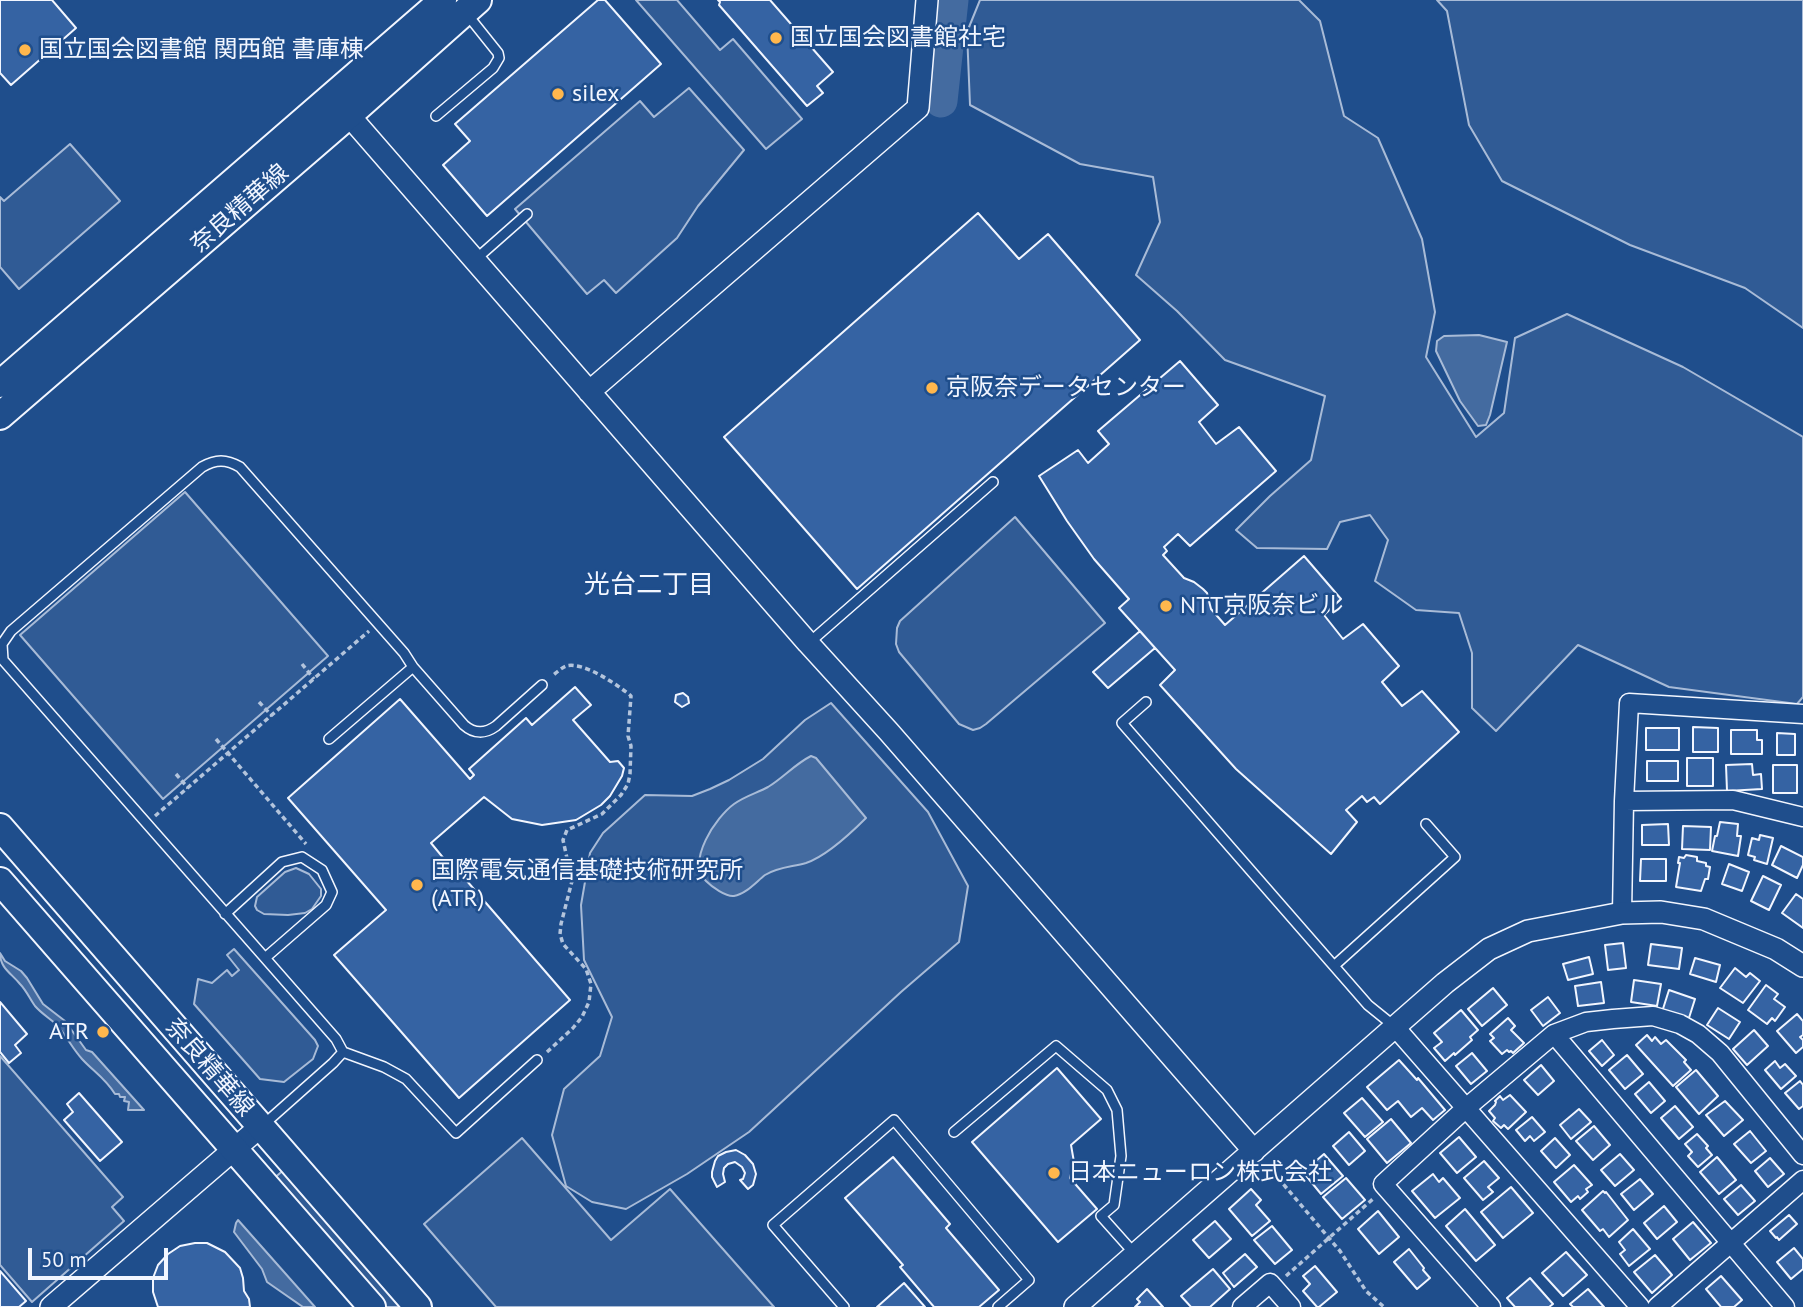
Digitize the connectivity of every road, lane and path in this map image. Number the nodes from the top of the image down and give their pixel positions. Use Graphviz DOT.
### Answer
graph roads {
  1 [pos="928,0"];
  2 [pos="462,4"];
  3 [pos="341,106"];
  4 [pos="436,116"];
  5 [pos="527,214"];
  6 [pos="475,260"];
  7 [pos="0,384"];
  8 [pos="589,392"];
  9 [pos="0,416"];
  10 [pos="993,482"];
  11 [pos="378,624"];
  12 [pos="808,643"];
  13 [pos="302,664"];
  14 [pos="413,667"];
  15 [pos="314,679"];
  16 [pos="541,685"];
  17 [pos="259,702"];
  18 [pos="1146,702"];
  19 [pos="1803,713"];
  20 [pos="272,716"];
  21 [pos="215,739"];
  22 [pos="329,739"];
  23 [pos="228,754"];
  24 [pos="176,774"];
  25 [pos="188,788"];
  26 [pos="1624,801"];
  27 [pos="1803,817"];
  28 [pos="146,824"];
  29 [pos="1426,824"];
  30 [pos="0,827"];
  31 [pos="313,864"];
  32 [pos="0,881"];
  33 [pos="225,914"];
  34 [pos="1622,914"];
  35 [pos="265,958"];
  36 [pos="1335,965"];
  37 [pos="1803,967"];
  38 [pos="1395,1027"];
  39 [pos="1554,1034"];
  40 [pos="343,1052"];
  41 [pos="537,1060"];
  42 [pos="1466,1108"];
  43 [pos="260,1127"];
  44 [pos="954,1132"];
  45 [pos="234,1149"];
  46 [pos="1803,1155"];
  47 [pos="1261,1158"];
  48 [pos="1803,1180"];
  49 [pos="1386,1187"];
  50 [pos="1329,1237"];
  51 [pos="1730,1244"];
  52 [pos="1135,1255"];
  53 [pos="1274,1287"];
  54 [pos="51,1307"];
  55 [pos="372,1307"];
  56 [pos="418,1307"];
  57 [pos="844,1307"];
  58 [pos="998,1307"];
  59 [pos="1075,1307"];
  60 [pos="1242,1307"];
  61 [pos="1291,1307"];
  62 [pos="1384,1307"];
  63 [pos="1491,1307"];
  64 [pos="1640,1307"];
  65 [pos="1657,1307"];
  66 [pos="1785,1307"];
  1 -- 8 [label="street"];
  2 -- 3 [label="main road, 奈良精華線"];
  2 -- 4 [label="lane"];
  3 -- 6 [label="street"];
  3 -- 7 [label="main road, 奈良精華線"];
  3 -- 9 [label="main road, 奈良精華線"];
  5 -- 6 [label="lane"];
  6 -- 8 [label="street"];
  8 -- 12 [label="street"];
  10 -- 12 [label="lane"];
  11 -- 14 [label="lane"];
  11 -- 15 [label="path"];
  11 -- 28 [label="lane"];
  12 -- 47 [label="street"];
  13 -- 15 [label="path"];
  14 -- 16 [label="lane"];
  14 -- 22 [label="lane"];
  15 -- 20 [label="path"];
  16 -- 41 [label="path"];
  17 -- 20 [label="path"];
  18 -- 36 [label="lane"];
  19 -- 26 [label="street"];
  20 -- 23 [label="path"];
  21 -- 23 [label="path"];
  23 -- 25 [label="path"];
  23 -- 31 [label="path"];
  24 -- 25 [label="path"];
  25 -- 28 [label="path"];
  26 -- 27 [label="street"];
  26 -- 34 [label="street"];
  28 -- 33 [label="lane"];
  29 -- 36 [label="lane"];
  30 -- 43 [label="main road, 奈良精華線"];
  31 -- 33 [label="lane"];
  31 -- 35 [label="lane"];
  32 -- 45 [label="main road, 奈良精華線"];
  33 -- 35 [label="lane"];
  34 -- 37 [label="street"];
  34 -- 38 [label="street"];
  35 -- 40 [label="lane"];
  36 -- 38 [label="lane"];
  38 -- 42 [label="street"];
  38 -- 47 [label="street"];
  39 -- 42 [label="street"];
  39 -- 46 [label="street"];
  39 -- 51 [label="street"];
  40 -- 41 [label="lane"];
  40 -- 43 [label="lane"];
  42 -- 49 [label="street"];
  42 -- 64 [label="street"];
  43 -- 45 [label="street"];
  43 -- 56 [label="main road, 奈良精華線"];
  44 -- 52 [label="lane"];
  45 -- 54 [label="street"];
  45 -- 55 [label="main road, 奈良精華線"];
  47 -- 50 [label="path"];
  47 -- 52 [label="street"];
  48 -- 51 [label="street"];
  49 -- 50 [label="path"];
  49 -- 63 [label="street"];
  50 -- 53 [label="path"];
  50 -- 62 [label="path"];
  51 -- 65 [label="street"];
  51 -- 66 [label="street"];
  52 -- 59 [label="street"];
  53 -- 60 [label="street"];
  53 -- 61 [label="street"];
  57 -- 58 [label="lane"];
}
